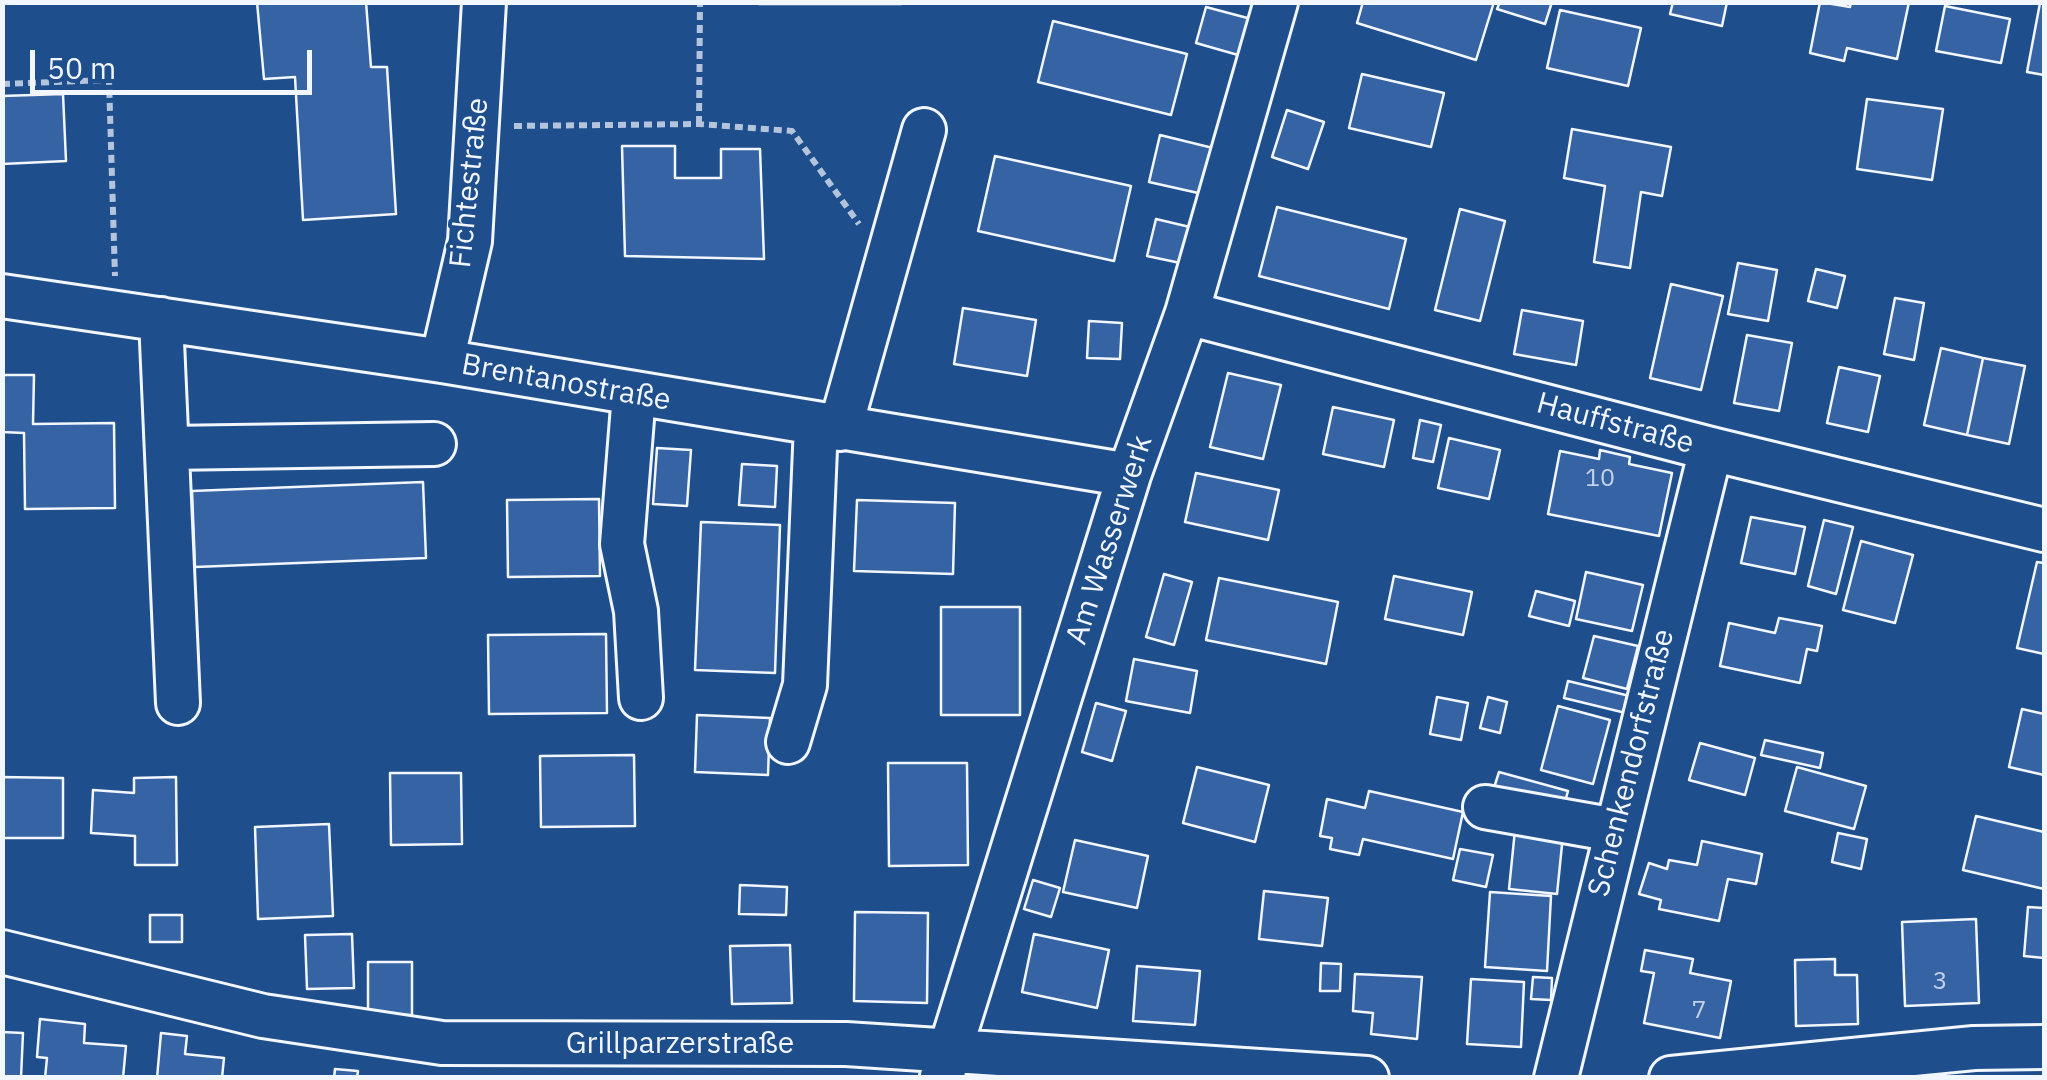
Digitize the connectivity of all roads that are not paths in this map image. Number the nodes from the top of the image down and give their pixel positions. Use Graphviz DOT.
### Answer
graph roads {
  1 [pos="484,2"];
  2 [pos="1276,2"];
  3 [pos="924,130"];
  4 [pos="2,296"];
  5 [pos="1187,313"];
  6 [pos="161,319"];
  7 [pos="442,362"];
  8 [pos="634,394"];
  9 [pos="828,427"];
  10 [pos="434,444"];
  11 [pos="167,448"];
  12 [pos="1711,449"];
  13 [pos="1129,475"];
  14 [pos="2044,530"];
  15 [pos="640,698"];
  16 [pos="178,703"];
  17 [pos="788,742"];
  18 [pos="1485,807"];
  19 [pos="1615,830"];
  20 [pos="2,952"];
  21 [pos="2044,1047"];
  22 [pos="671,1062"];
  23 [pos="945,1065"];
  24 [pos="1367,1078"];
  25 [pos="1556,1078"];
  26 [pos="1671,1078"];
  1 -- 7 [label="street, Fichtestraße"];
  2 -- 5 [label="street, Am Wasserwerk"];
  3 -- 9 [label="street"];
  4 -- 6 [label="street, Brentanostraße"];
  5 -- 12 [label="street, Hauffstraße"];
  5 -- 13 [label="street, Am Wasserwerk"];
  6 -- 7 [label="street, Brentanostraße"];
  6 -- 11 [label="street"];
  7 -- 8 [label="street, Brentanostraße"];
  8 -- 9 [label="street, Brentanostraße"];
  8 -- 15 [label="street"];
  9 -- 13 [label="street, Brentanostraße"];
  9 -- 17 [label="street"];
  10 -- 11 [label="street"];
  11 -- 16 [label="street"];
  12 -- 14 [label="street, Hauffstraße"];
  12 -- 19 [label="street, Schenkendorfstraße"];
  13 -- 23 [label="street, Am Wasserwerk"];
  18 -- 19 [label="street"];
  19 -- 25 [label="street, Schenkendorfstraße"];
  20 -- 22 [label="street, Grillparzerstraße"];
  21 -- 26 [label="street"];
  22 -- 23 [label="street, Grillparzerstraße"];
  23 -- 24 [label="street, Grillparzerstraße"];
}
